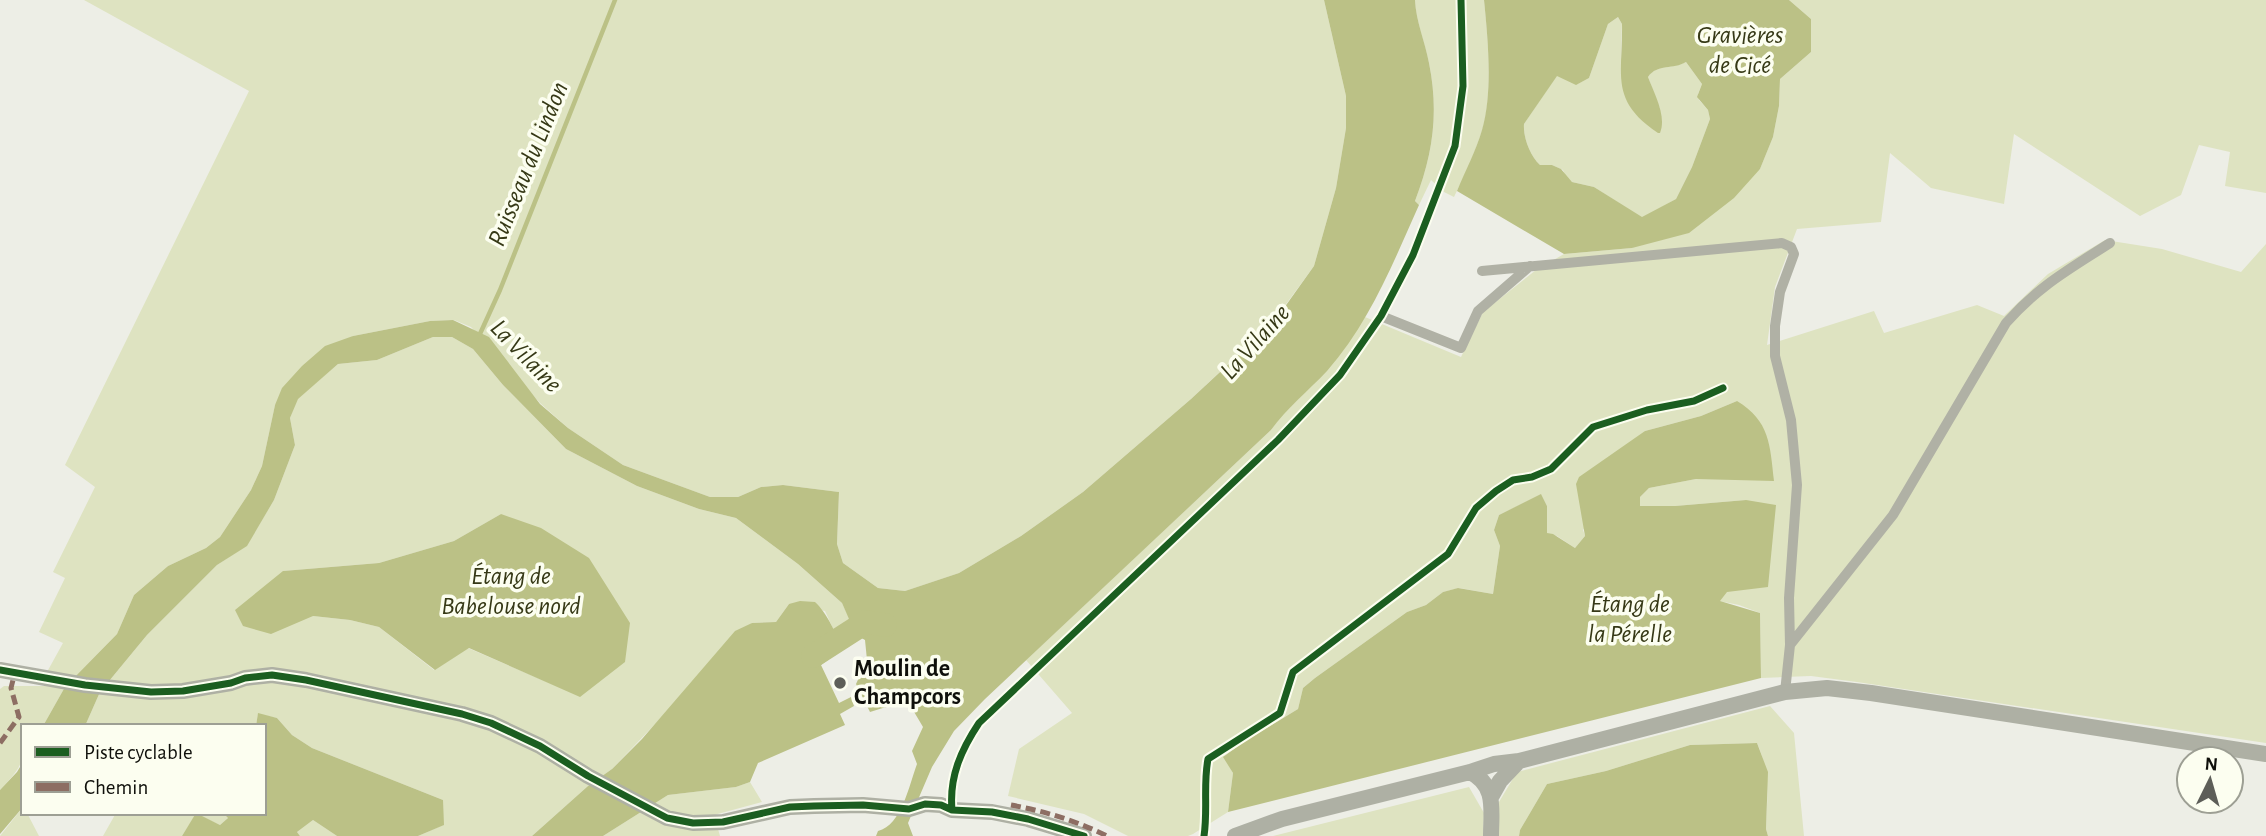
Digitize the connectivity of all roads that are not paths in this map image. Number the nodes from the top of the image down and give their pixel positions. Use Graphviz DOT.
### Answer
graph roads {
  1 [pos="2110,243"];
  2 [pos="1530,267"];
  3 [pos="1482,271"];
  4 [pos="1381,316"];
  5 [pos="1790,645"];
  6 [pos="2,674"];
  7 [pos="1785,692"];
  8 [pos="2266,754"];
  9 [pos="1519,761"];
  10 [pos="1470,772"];
  11 [pos="1492,797"];
  12 [pos="1084,836"];
  13 [pos="1235,836"];
  14 [pos="1491,836"];
  1 -- 5 [label="street"];
  2 -- 3 [label="street"];
  2 -- 4 [label="street"];
  2 -- 5 [label="street"];
  5 -- 7 [label="street"];
  6 -- 12 [label="main road"];
  7 -- 8 [label="main road"];
  7 -- 9 [label="main road"];
  9 -- 10 [label="main road"];
  9 -- 11 [label="main road"];
  10 -- 11 [label="main road"];
  10 -- 13 [label="main road"];
  11 -- 14 [label="main road"];
}
